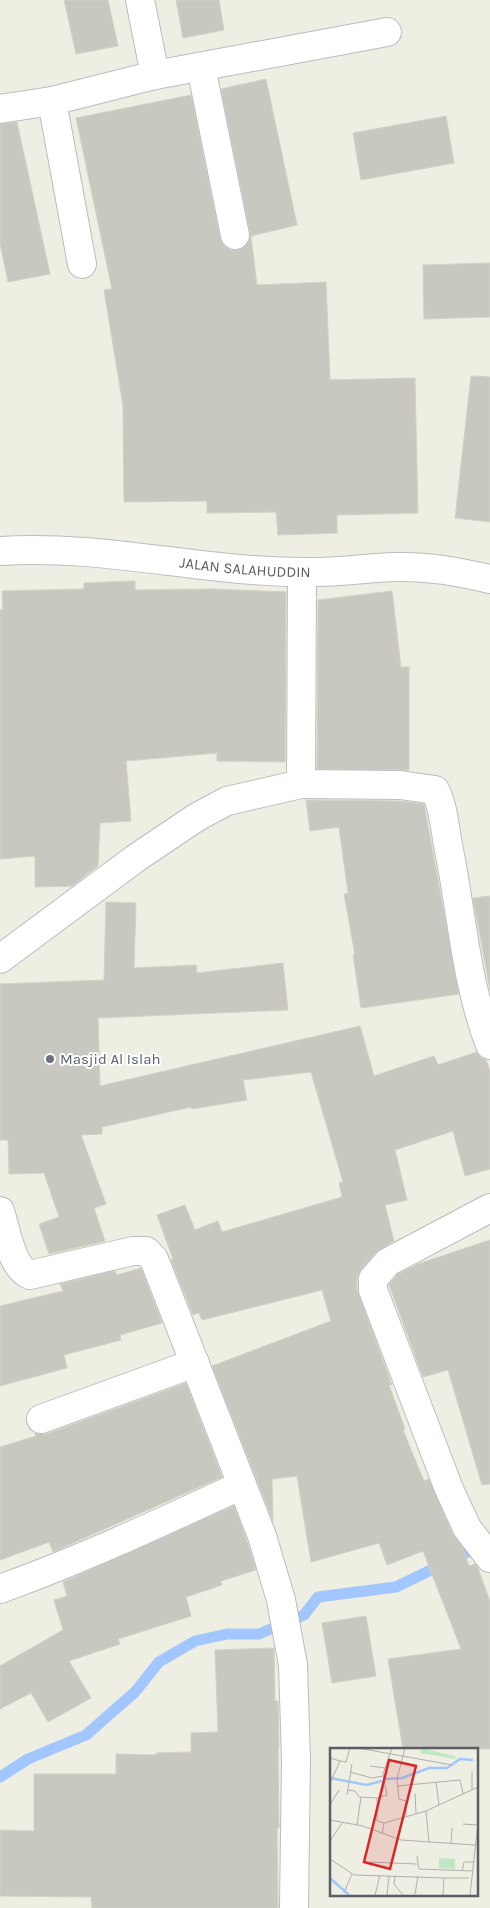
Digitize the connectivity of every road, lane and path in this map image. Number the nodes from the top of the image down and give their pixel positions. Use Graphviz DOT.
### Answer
graph roads {
  1 [pos="140,0"];
  2 [pos="387,32"];
  3 [pos="201,67"];
  4 [pos="155,75"];
  5 [pos="52,101"];
  6 [pos="0,109"];
  7 [pos="235,236"];
  8 [pos="82,264"];
  9 [pos="0,551"];
  10 [pos="302,572"];
  11 [pos="490,579"];
  12 [pos="302,784"];
  13 [pos="0,959"];
  14 [pos="490,1045"];
  15 [pos="490,1208"];
  16 [pos="0,1211"];
  17 [pos="194,1364"];
  18 [pos="41,1419"];
  19 [pos="242,1485"];
  20 [pos="490,1558"];
  21 [pos="0,1589"];
  22 [pos="294,1908"];
  1 -- 4 [label="street"];
  2 -- 3 [label="street"];
  3 -- 4 [label="street"];
  3 -- 7 [label="street"];
  4 -- 5 [label="street"];
  5 -- 6 [label="street"];
  5 -- 8 [label="street"];
  9 -- 10 [label="street, JALAN SALAHUDDIN"];
  10 -- 11 [label="street, JALAN SALAHUDDIN"];
  10 -- 12 [label="street"];
  12 -- 13 [label="street"];
  12 -- 14 [label="street"];
  15 -- 20 [label="street"];
  16 -- 17 [label="street"];
  17 -- 18 [label="street"];
  17 -- 19 [label="street"];
  19 -- 21 [label="street"];
  19 -- 22 [label="street"];
}
